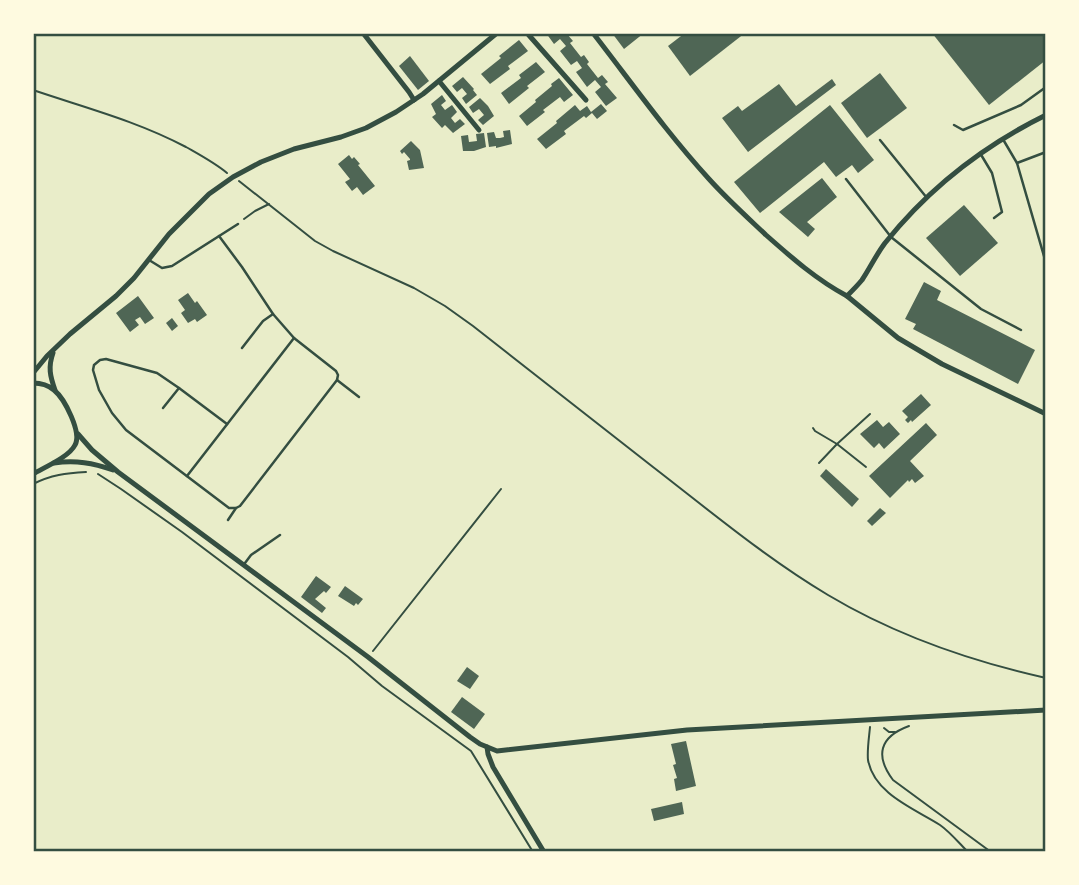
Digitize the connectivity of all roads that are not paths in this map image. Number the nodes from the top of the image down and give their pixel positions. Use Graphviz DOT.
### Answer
graph roads {
  1 [pos="363,33"];
  2 [pos="497,33"];
  3 [pos="527,33"];
  4 [pos="593,33"];
  5 [pos="439,81"];
  6 [pos="1046,87"];
  7 [pos="414,100"];
  8 [pos="586,100"];
  9 [pos="1046,115"];
  10 [pos="954,125"];
  11 [pos="480,130"];
  12 [pos="1003,138"];
  13 [pos="880,141"];
  14 [pos="1046,152"];
  15 [pos="980,153"];
  16 [pos="1017,163"];
  17 [pos="846,180"];
  18 [pos="927,198"];
  19 [pos="994,218"];
  20 [pos="238,224"];
  21 [pos="219,236"];
  22 [pos="891,237"];
  23 [pos="149,260"];
  24 [pos="1046,263"];
  25 [pos="847,296"];
  26 [pos="273,314"];
  27 [pos="1021,330"];
  28 [pos="294,338"];
  29 [pos="242,348"];
  30 [pos="55,349"];
  31 [pos="33,373"];
  32 [pos="337,380"];
  33 [pos="33,383"];
  34 [pos="179,388"];
  35 [pos="55,390"];
  36 [pos="359,397"];
  37 [pos="163,408"];
  38 [pos="1046,414"];
  39 [pos="227,424"];
  40 [pos="78,434"];
  41 [pos="51,464"];
  42 [pos="118,472"];
  43 [pos="33,474"];
  44 [pos="187,476"];
  45 [pos="236,508"];
  46 [pos="228,520"];
  47 [pos="280,535"];
  48 [pos="244,565"];
  49 [pos="1046,710"];
  50 [pos="487,747"];
  51 [pos="544,852"];
  1 -- 7 [label="street"];
  2 -- 5 [label="street"];
  3 -- 8 [label="street"];
  4 -- 25 [label="street"];
  5 -- 7 [label="street"];
  5 -- 11 [label="street"];
  6 -- 10 [label="lane"];
  7 -- 23 [label="street"];
  9 -- 12 [label="street"];
  12 -- 15 [label="street"];
  12 -- 16 [label="lane"];
  13 -- 18 [label="lane"];
  14 -- 16 [label="lane"];
  15 -- 18 [label="street"];
  15 -- 19 [label="lane"];
  16 -- 24 [label="lane"];
  17 -- 22 [label="lane"];
  18 -- 22 [label="street"];
  20 -- 21 [label="lane"];
  21 -- 23 [label="lane"];
  21 -- 26 [label="lane"];
  22 -- 25 [label="street"];
  22 -- 27 [label="lane"];
  23 -- 30 [label="street"];
  25 -- 38 [label="street"];
  26 -- 28 [label="lane"];
  26 -- 29 [label="lane"];
  28 -- 32 [label="lane"];
  28 -- 39 [label="lane"];
  30 -- 31 [label="street"];
  30 -- 35 [label="street"];
  32 -- 36 [label="lane"];
  32 -- 45 [label="lane"];
  33 -- 35 [label="street"];
  34 -- 37 [label="lane"];
  34 -- 39 [label="lane"];
  34 -- 44 [label="lane"];
  35 -- 40 [label="street"];
  39 -- 44 [label="lane"];
  40 -- 41 [label="street"];
  40 -- 42 [label="street"];
  41 -- 42 [label="street"];
  41 -- 43 [label="street"];
  42 -- 48 [label="street"];
  44 -- 45 [label="lane"];
  45 -- 46 [label="lane"];
  47 -- 48 [label="lane"];
  48 -- 50 [label="street"];
  49 -- 50 [label="street"];
  50 -- 51 [label="street"];
}
